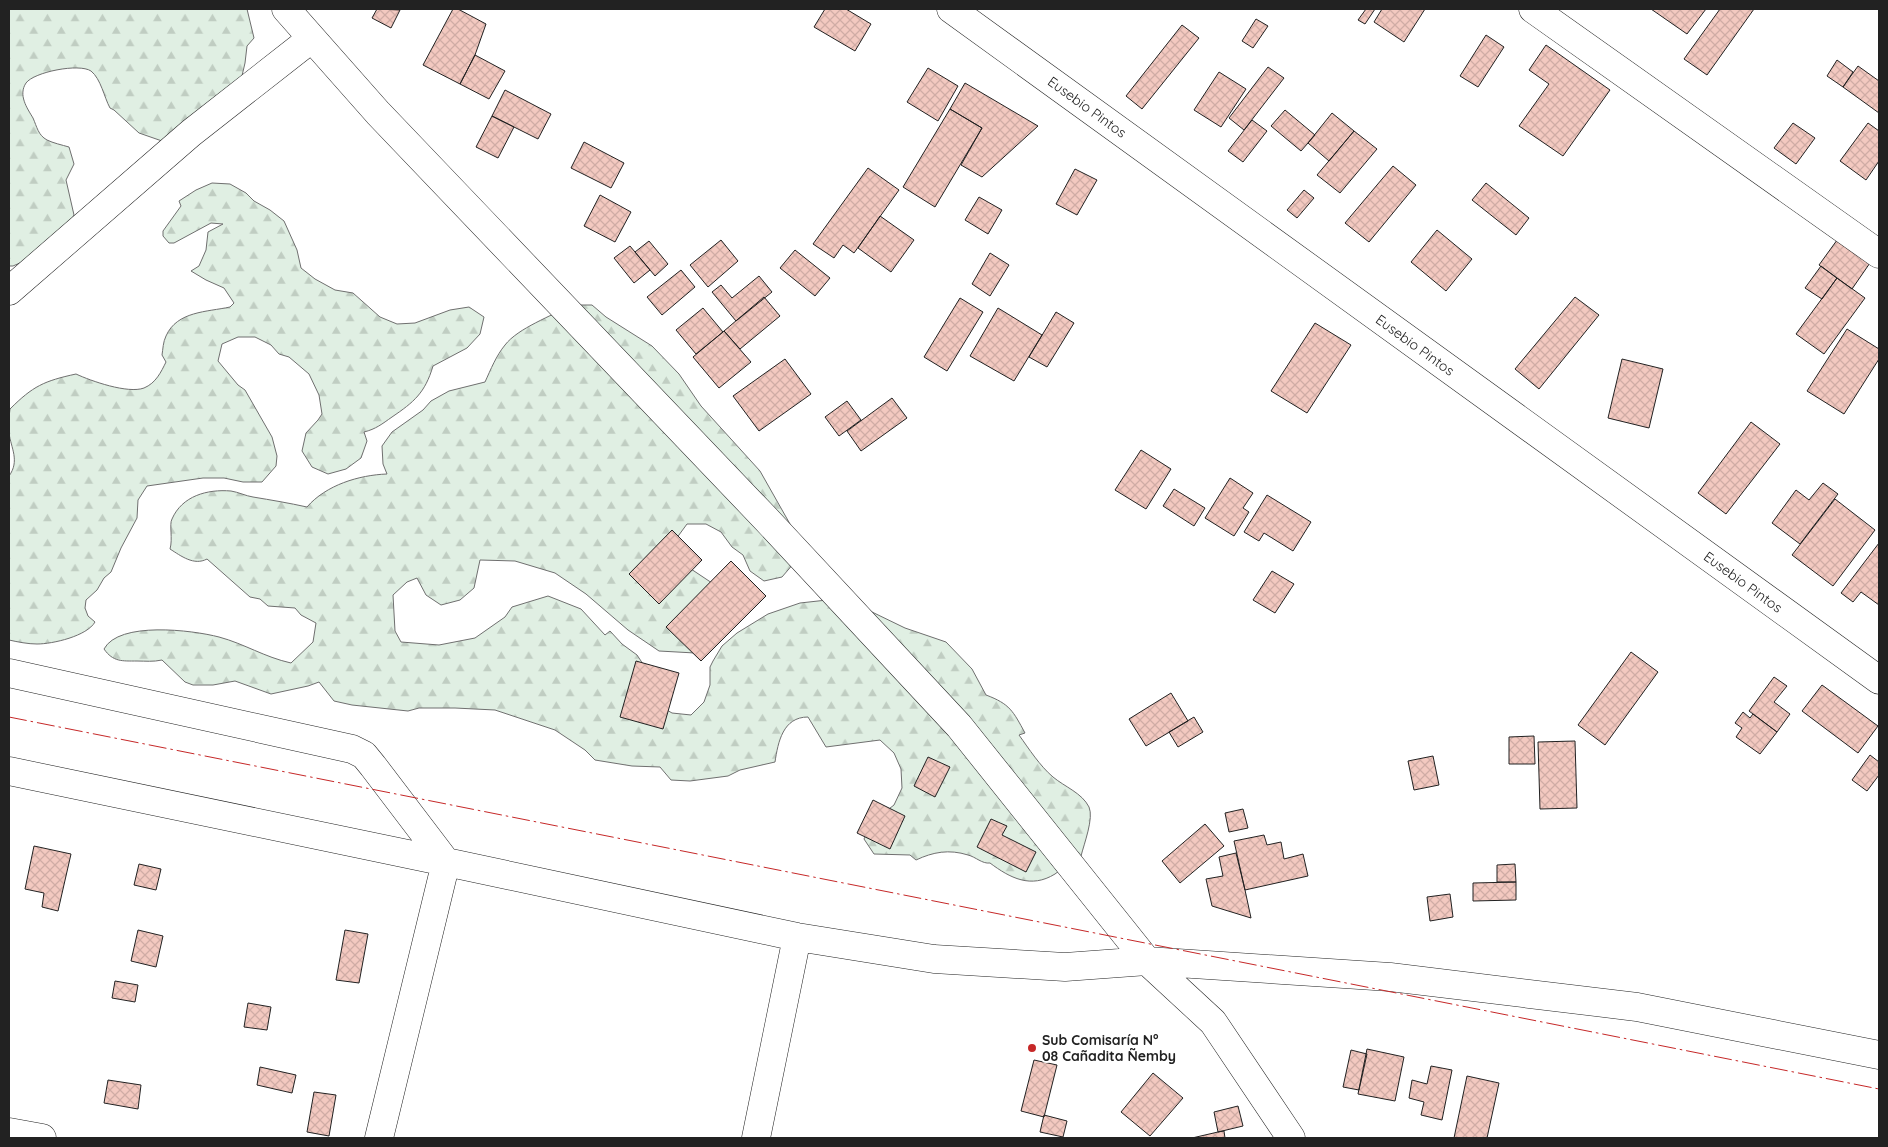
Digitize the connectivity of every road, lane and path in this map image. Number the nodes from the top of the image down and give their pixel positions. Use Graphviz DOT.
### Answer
graph roads {
  1 [pos="286,9"];
  2 [pos="951,9"];
  3 [pos="1533,9"];
  4 [pos="311,39"];
  5 [pos="1879,254"];
  6 [pos="9,291"];
  7 [pos="9,673"];
  8 [pos="1879,680"];
  9 [pos="9,771"];
  10 [pos="446,862"];
  11 [pos="797,937"];
  12 [pos="1147,961"];
  13 [pos="1879,1054"];
  14 [pos="9,1132"];
  15 [pos="42,1138"];
  16 [pos="379,1138"];
  17 [pos="756,1138"];
  18 [pos="1291,1138"];
  1 -- 4 [label="street"];
  2 -- 8 [label="street, Eusebio Pintos"];
  3 -- 5 [label="street"];
  4 -- 6 [label="street"];
  4 -- 12 [label="street"];
  7 -- 10 [label="street"];
  9 -- 10 [label="street"];
  10 -- 11 [label="street"];
  10 -- 16 [label="street"];
  11 -- 12 [label="street"];
  11 -- 17 [label="street"];
  12 -- 13 [label="street"];
  12 -- 18 [label="street"];
  14 -- 15 [label="street"];
}
